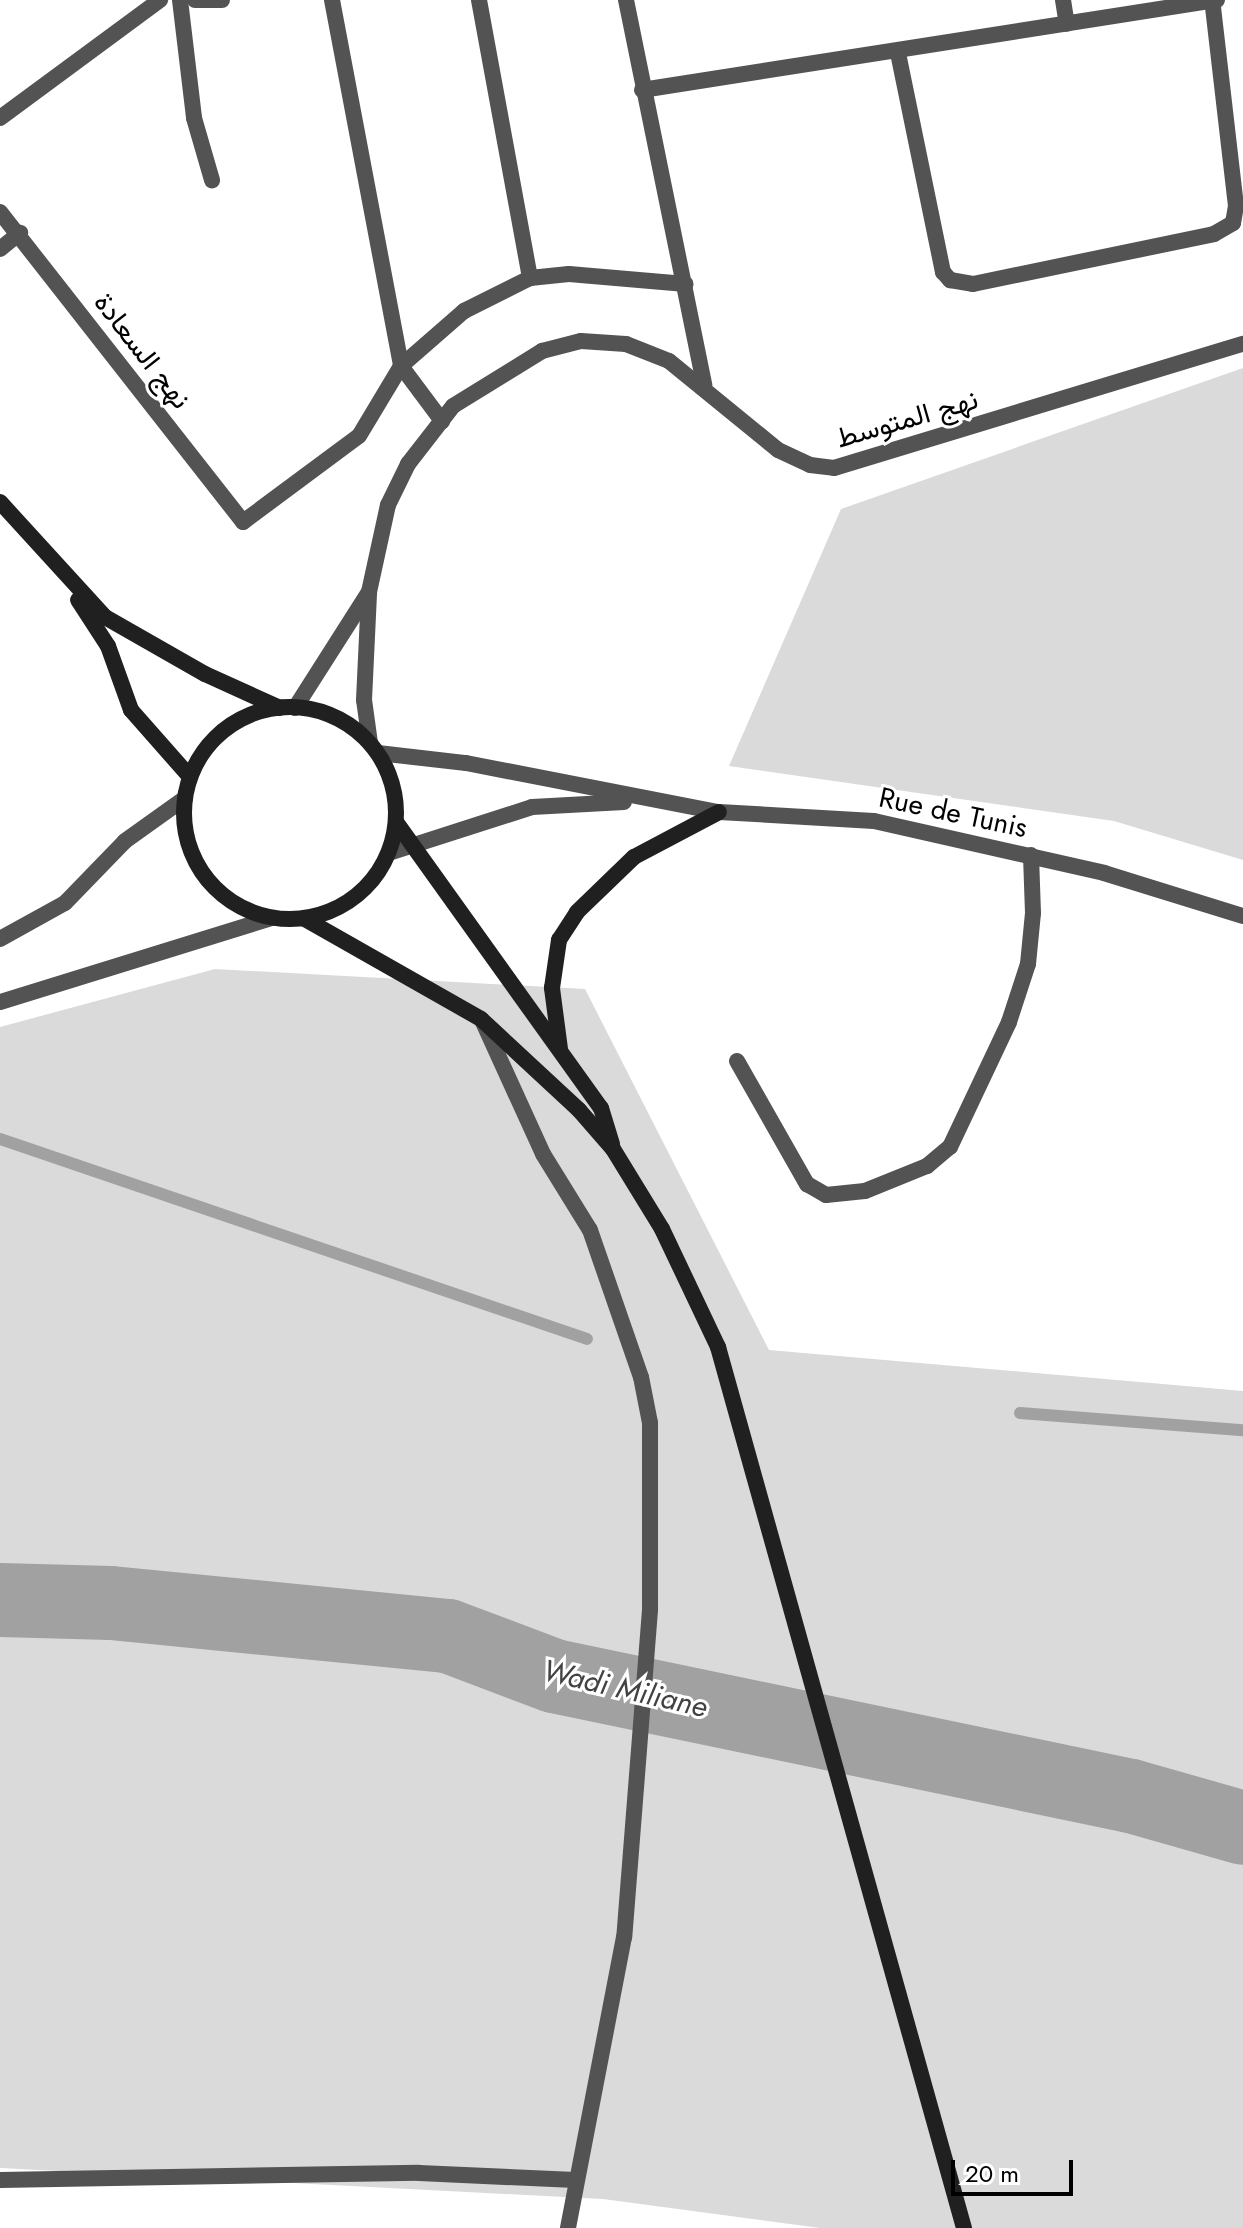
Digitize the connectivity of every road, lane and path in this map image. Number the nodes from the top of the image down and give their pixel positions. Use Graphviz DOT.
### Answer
graph roads {
  1 [pos="160,0"];
  2 [pos="180,0"];
  3 [pos="195,0"];
  4 [pos="222,0"];
  5 [pos="332,0"];
  6 [pos="479,0"];
  7 [pos="626,0"];
  8 [pos="1063,0"];
  9 [pos="1214,0"];
  10 [pos="1067,24"];
  11 [pos="898,53"];
  12 [pos="642,90"];
  13 [pos="0,118"];
  14 [pos="212,180"];
  15 [pos="0,212"];
  16 [pos="20,233"];
  17 [pos="0,249"];
  18 [pos="530,278"];
  19 [pos="686,284"];
  20 [pos="1243,344"];
  21 [pos="401,366"];
  22 [pos="704,385"];
  23 [pos="442,421"];
  24 [pos="0,502"];
  25 [pos="59,572"];
  26 [pos="369,592"];
  27 [pos="287,708"];
  28 [pos="374,748"];
  29 [pos="190,777"];
  30 [pos="185,798"];
  31 [pos="646,801"];
  32 [pos="719,812"];
  33 [pos="396,822"];
  34 [pos="415,846"];
  35 [pos="389,853"];
  36 [pos="1031,855"];
  37 [pos="1243,916"];
  38 [pos="271,918"];
  39 [pos="305,919"];
  40 [pos="0,939"];
  41 [pos="0,1002"];
  42 [pos="481,1019"];
  43 [pos="560,1054"];
  44 [pos="737,1061"];
  45 [pos="613,1149"];
  46 [pos="0,2180"];
  47 [pos="575,2180"];
  48 [pos="568,2228"];
  49 [pos="964,2228"];
  1 -- 13 [label="street"];
  2 -- 14 [label="street"];
  3 -- 4 [label="street"];
  5 -- 21 [label="street"];
  6 -- 18 [label="street"];
  7 -- 12 [label="street"];
  8 -- 10 [label="street"];
  9 -- 10 [label="street"];
  9 -- 11 [label="street"];
  10 -- 11 [label="street"];
  11 -- 12 [label="street"];
  12 -- 19 [label="street"];
  15 -- 16 [label="street, نهج السعادة"];
  16 -- 17 [label="street"];
  16 -- 21 [label="street, نهج السعادة"];
  18 -- 19 [label="street"];
  18 -- 21 [label="street"];
  19 -- 22 [label="street"];
  20 -- 22 [label="street, نهج المتوسط"];
  21 -- 23 [label="street"];
  22 -- 23 [label="street, نهج المتوسط"];
  23 -- 26 [label="street, نهج المتوسط"];
  24 -- 25 [label="main road"];
  25 -- 27 [label="main road"];
  25 -- 29 [label="main road"];
  26 -- 27 [label="street"];
  26 -- 28 [label="street"];
  27 -- 28 [label="main road"];
  27 -- 29 [label="main road"];
  28 -- 31 [label="street"];
  28 -- 33 [label="main road"];
  29 -- 30 [label="main road"];
  30 -- 38 [label="main road"];
  30 -- 40 [label="street"];
  31 -- 32 [label="street, Rue de Tunis"];
  31 -- 34 [label="street"];
  32 -- 36 [label="street, Rue de Tunis"];
  32 -- 43 [label="main road"];
  33 -- 34 [label="main road"];
  33 -- 35 [label="main road"];
  34 -- 35 [label="street"];
  34 -- 43 [label="main road"];
  35 -- 39 [label="main road"];
  36 -- 37 [label="street, Rue de Tunis"];
  36 -- 44 [label="street"];
  38 -- 39 [label="main road"];
  38 -- 41 [label="street"];
  39 -- 42 [label="main road"];
  42 -- 45 [label="main road"];
  42 -- 47 [label="street"];
  43 -- 45 [label="main road"];
  45 -- 49 [label="main road"];
  46 -- 47 [label="street"];
  47 -- 48 [label="street"];
}
